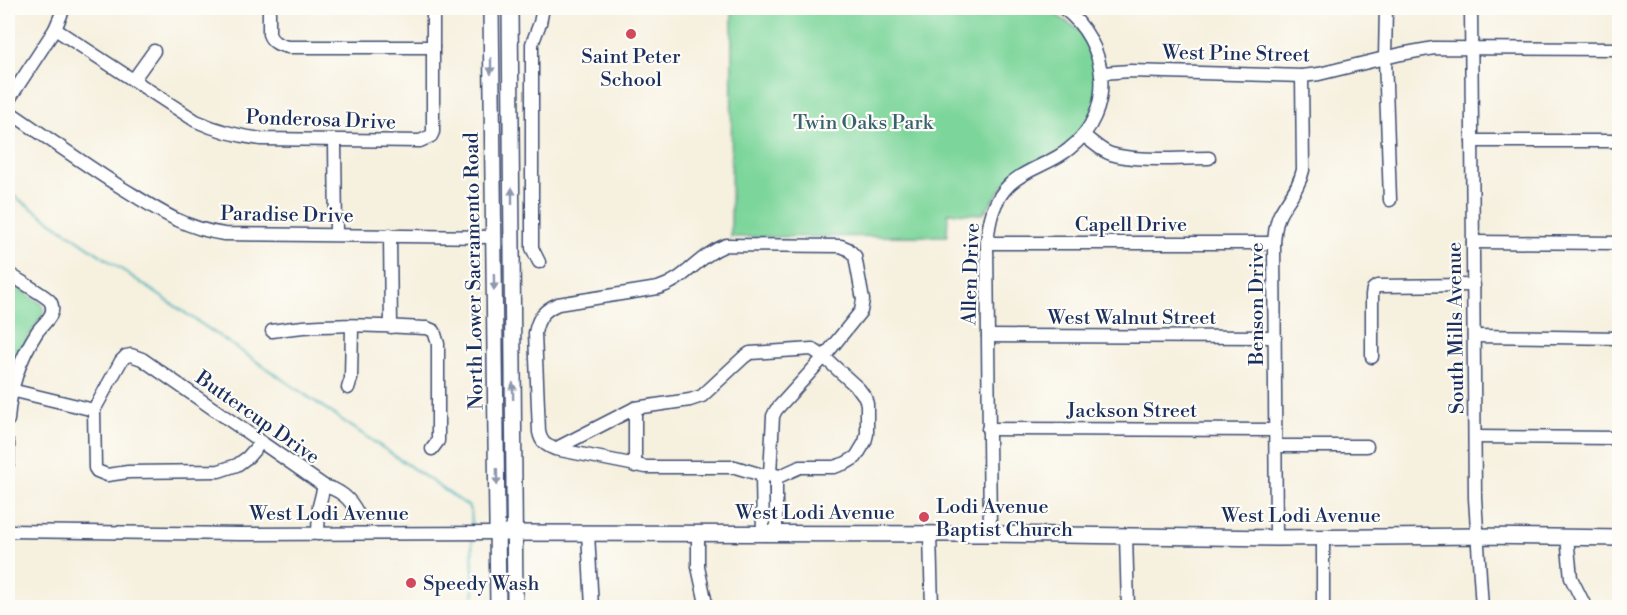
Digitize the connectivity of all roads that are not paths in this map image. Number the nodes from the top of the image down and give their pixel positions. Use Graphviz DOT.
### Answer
graph roads {
  1 [pos="63,8"];
  2 [pos="269,8"];
  3 [pos="433,8"];
  4 [pos="491,8"];
  5 [pos="510,8"];
  6 [pos="543,8"];
  7 [pos="1063,8"];
  8 [pos="1386,8"];
  9 [pos="1471,8"];
  10 [pos="1079,12"];
  11 [pos="55,28"];
  12 [pos="433,47"];
  13 [pos="1471,47"];
  14 [pos="1620,50"];
  15 [pos="154,51"];
  16 [pos="1385,58"];
  17 [pos="1102,73"];
  18 [pos="1302,76"];
  19 [pos="134,79"];
  20 [pos="8,100"];
  21 [pos="8,111"];
  22 [pos="1084,136"];
  23 [pos="335,141"];
  24 [pos="1472,141"];
  25 [pos="1620,141"];
  26 [pos="1209,158"];
  27 [pos="1390,200"];
  28 [pos="336,234"];
  29 [pos="390,235"];
  30 [pos="493,237"];
  31 [pos="1473,242"];
  32 [pos="987,243"];
  33 [pos="1274,243"];
  34 [pos="1620,243"];
  35 [pos="539,262"];
  36 [pos="512,269"];
  37 [pos="8,273"];
  38 [pos="1474,285"];
  39 [pos="352,327"];
  40 [pos="391,327"];
  41 [pos="272,331"];
  42 [pos="988,336"];
  43 [pos="1474,336"];
  44 [pos="1275,337"];
  45 [pos="1620,338"];
  46 [pos="824,357"];
  47 [pos="1372,357"];
  48 [pos="348,388"];
  49 [pos="11,390"];
  50 [pos="635,408"];
  51 [pos="94,410"];
  52 [pos="8,420"];
  53 [pos="988,429"];
  54 [pos="1275,430"];
  55 [pos="1475,437"];
  56 [pos="1620,438"];
  57 [pos="261,442"];
  58 [pos="8,443"];
  59 [pos="1276,446"];
  60 [pos="1367,446"];
  61 [pos="432,449"];
  62 [pos="555,449"];
  63 [pos="8,463"];
  64 [pos="635,466"];
  65 [pos="769,475"];
  66 [pos="324,486"];
  67 [pos="358,514"];
  68 [pos="8,531"];
  69 [pos="498,533"];
  70 [pos="514,533"];
  71 [pos="588,533"];
  72 [pos="698,533"];
  73 [pos="318,534"];
  74 [pos="770,534"];
  75 [pos="930,534"];
  76 [pos="990,534"];
  77 [pos="1126,535"];
  78 [pos="1479,536"];
  79 [pos="1323,537"];
  80 [pos="1566,537"];
  81 [pos="1275,538"];
  82 [pos="1620,538"];
  83 [pos="498,608"];
  84 [pos="515,608"];
  85 [pos="592,608"];
  86 [pos="707,608"];
  87 [pos="932,608"];
  88 [pos="1128,608"];
  89 [pos="1323,608"];
  90 [pos="1482,608"];
  91 [pos="1586,608"];
  1 -- 11 [label="street"];
  2 -- 12 [label="street"];
  3 -- 12 [label="street"];
  4 -- 30 [label="main road, North Lower Sacramento Road, one-way"];
  36 -- 5 [label="main road, North Lower Sacramento Road, one-way"];
  6 -- 35 [label="street"];
  7 -- 10 [label="street, Allen Drive"];
  8 -- 16 [label="street"];
  9 -- 13 [label="street, South Mills Avenue"];
  10 -- 17 [label="street, Allen Drive"];
  11 -- 19 [label="street, Ponderosa Drive"];
  11 -- 20 [label="street"];
  12 -- 23 [label="street, Ponderosa Drive"];
  13 -- 14 [label="street, West Pine Street"];
  13 -- 16 [label="street, West Pine Street"];
  13 -- 24 [label="street, South Mills Avenue"];
  15 -- 19 [label="street"];
  16 -- 18 [label="street, West Pine Street"];
  16 -- 27 [label="street"];
  17 -- 18 [label="street, West Pine Street"];
  17 -- 22 [label="street, Allen Drive"];
  18 -- 33 [label="street, Benson Drive"];
  19 -- 23 [label="street, Ponderosa Drive"];
  21 -- 28 [label="street, Paradise Drive"];
  22 -- 26 [label="street"];
  22 -- 32 [label="street, Allen Drive"];
  23 -- 28 [label="street"];
  24 -- 25 [label="street"];
  24 -- 31 [label="street, South Mills Avenue"];
  28 -- 29 [label="street, Paradise Drive"];
  29 -- 30 [label="street, Paradise Drive"];
  29 -- 40 [label="street"];
  30 -- 36 [label="main road"];
  30 -- 69 [label="main road, North Lower Sacramento Road, one-way"];
  31 -- 34 [label="street"];
  31 -- 38 [label="street, South Mills Avenue"];
  32 -- 33 [label="street, Capell Drive"];
  32 -- 42 [label="street, Allen Drive"];
  33 -- 44 [label="street, Benson Drive"];
  70 -- 36 [label="main road, North Lower Sacramento Road, one-way"];
  37 -- 49 [label="street"];
  38 -- 43 [label="street, South Mills Avenue"];
  38 -- 47 [label="street"];
  39 -- 40 [label="street"];
  39 -- 41 [label="street"];
  39 -- 48 [label="street"];
  40 -- 61 [label="street"];
  42 -- 44 [label="street, West Walnut Street"];
  42 -- 53 [label="street, Allen Drive"];
  43 -- 45 [label="street"];
  43 -- 55 [label="street, South Mills Avenue"];
  44 -- 54 [label="street, Benson Drive"];
  46 -- 50 [label="street"];
  46 -- 62 [label="street"];
  46 -- 65 [label="street"];
  46 -- 65 [label="street"];
  49 -- 51 [label="street"];
  49 -- 52 [label="street"];
  50 -- 62 [label="street"];
  50 -- 64 [label="street"];
  51 -- 57 [label="street, Buttercup Drive"];
  51 -- 57 [label="street"];
  53 -- 54 [label="street, Jackson Street"];
  53 -- 76 [label="street, Allen Drive"];
  54 -- 59 [label="street, Benson Drive"];
  55 -- 56 [label="street"];
  55 -- 78 [label="street, South Mills Avenue"];
  57 -- 66 [label="street, Buttercup Drive"];
  58 -- 63 [label="street"];
  59 -- 60 [label="street"];
  59 -- 81 [label="street, Benson Drive"];
  62 -- 64 [label="street"];
  64 -- 65 [label="street"];
  65 -- 74 [label="street"];
  66 -- 67 [label="street, Buttercup Drive"];
  66 -- 73 [label="street"];
  68 -- 73 [label="street, West Lodi Avenue"];
  69 -- 70 [label="main road, West Lodi Avenue"];
  69 -- 73 [label="street, West Lodi Avenue"];
  69 -- 83 [label="main road, North Lower Sacramento Road"];
  70 -- 71 [label="main road, West Lodi Avenue"];
  70 -- 84 [label="main road, North Lower Sacramento Road"];
  71 -- 72 [label="main road, West Lodi Avenue"];
  71 -- 85 [label="street"];
  72 -- 74 [label="main road, West Lodi Avenue"];
  72 -- 86 [label="street"];
  74 -- 75 [label="main road, West Lodi Avenue"];
  75 -- 76 [label="main road, West Lodi Avenue"];
  75 -- 87 [label="street"];
  76 -- 77 [label="main road, West Lodi Avenue"];
  77 -- 81 [label="main road, West Lodi Avenue"];
  77 -- 88 [label="street"];
  78 -- 79 [label="main road, West Lodi Avenue"];
  78 -- 80 [label="main road, West Lodi Avenue"];
  78 -- 90 [label="street, South Mills Avenue"];
  79 -- 81 [label="main road, West Lodi Avenue"];
  79 -- 89 [label="street"];
  80 -- 82 [label="main road, West Lodi Avenue"];
  80 -- 91 [label="street"];
}
